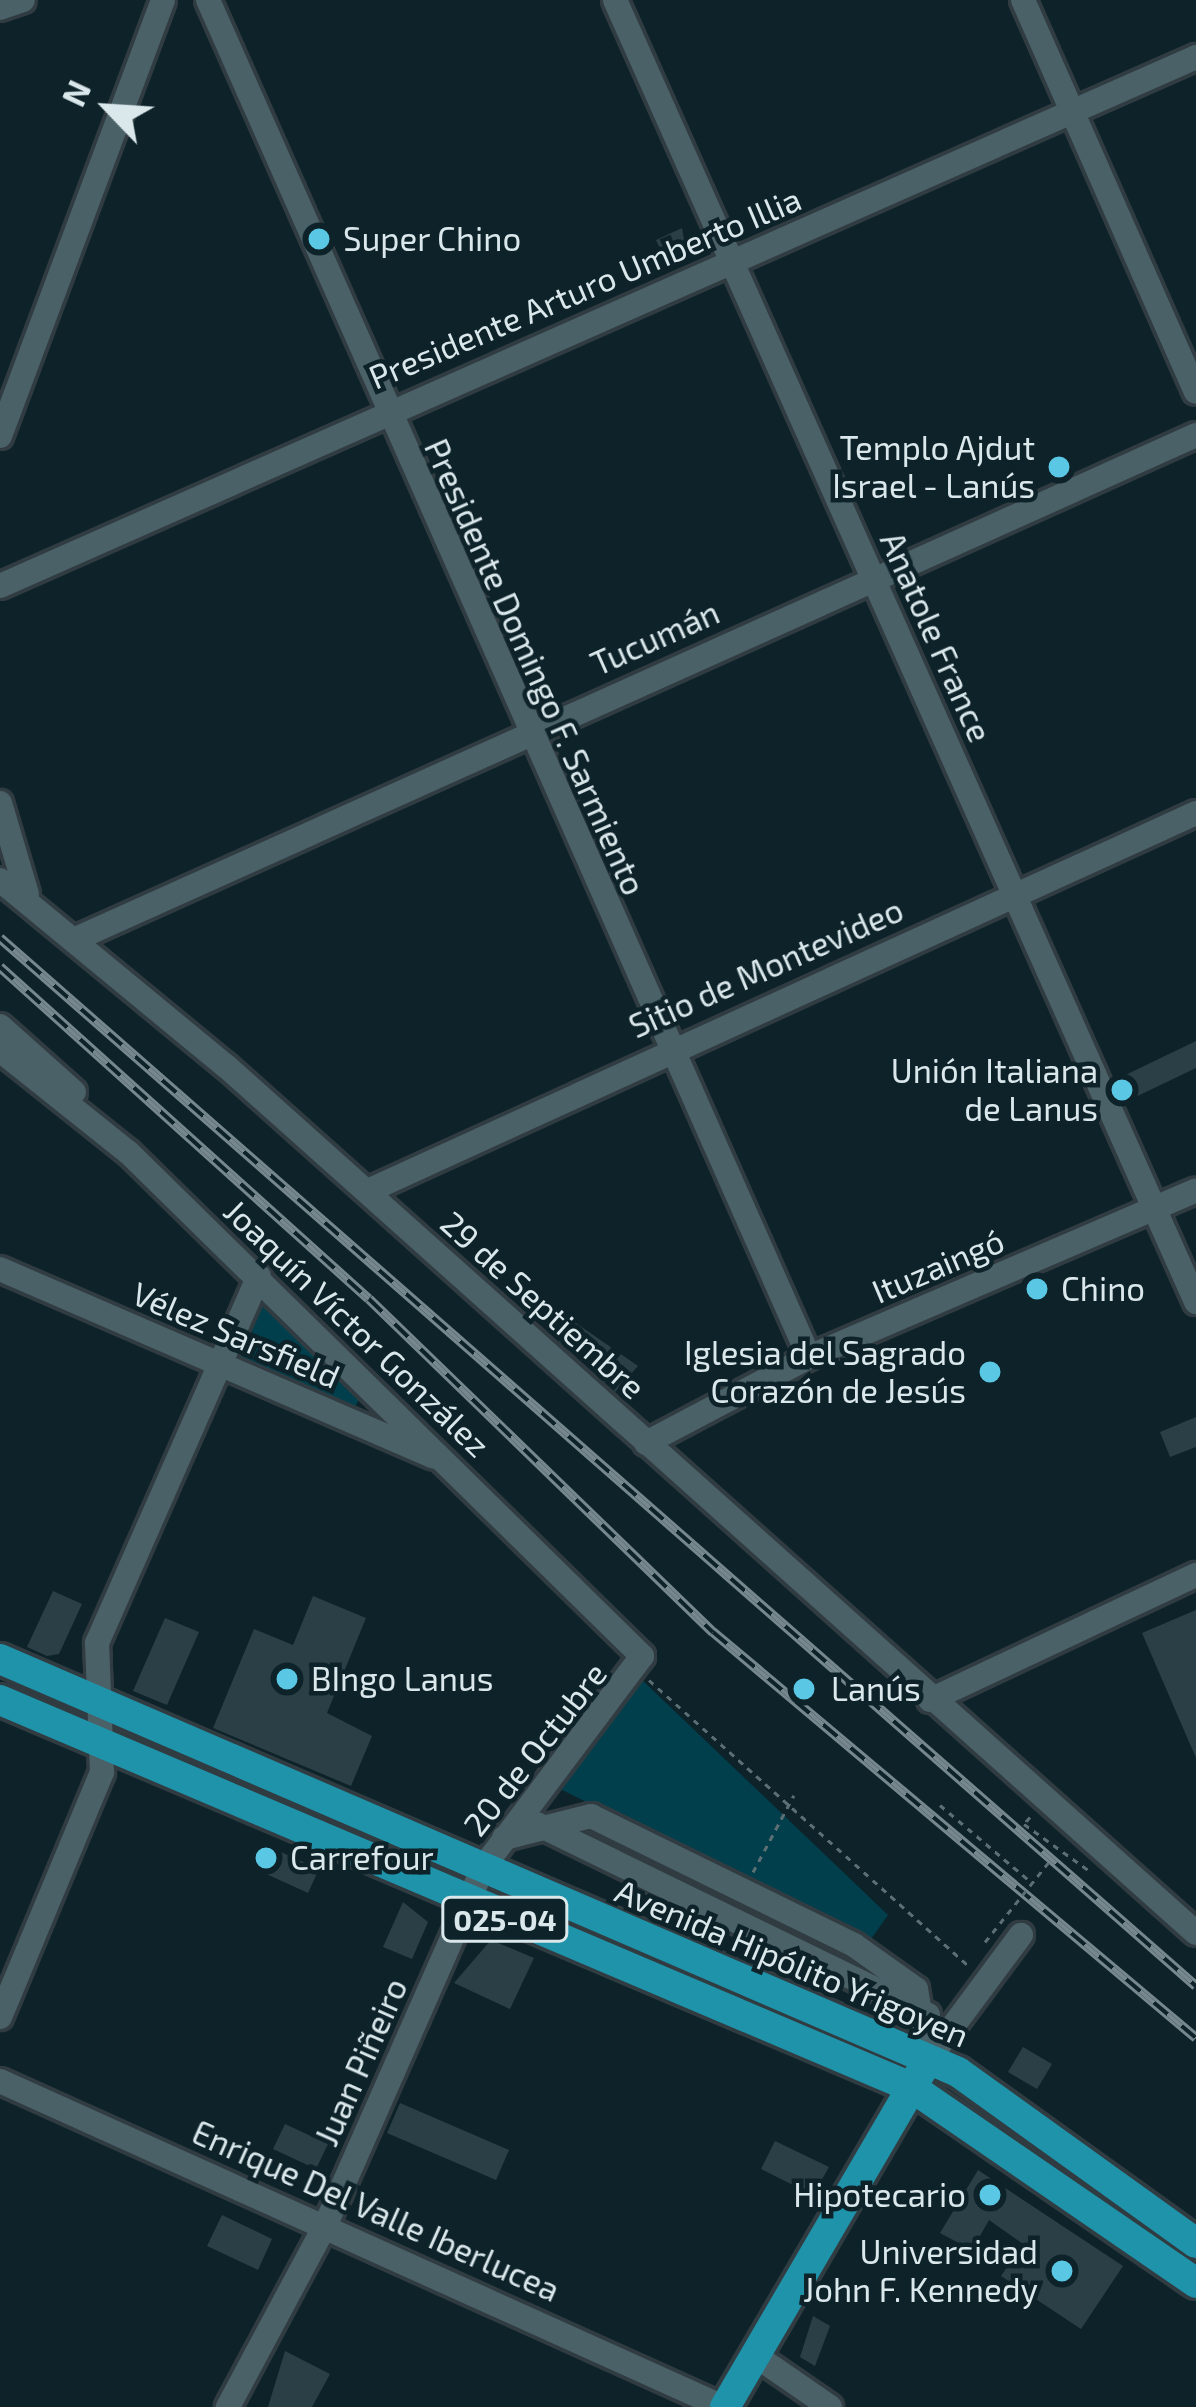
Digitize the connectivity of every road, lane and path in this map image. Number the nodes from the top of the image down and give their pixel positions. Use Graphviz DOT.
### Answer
graph roads {
  1 [pos="23,0"];
  2 [pos="163,0"];
  3 [pos="208,0"];
  4 [pos="615,0"];
  5 [pos="1023,0"];
  6 [pos="0,8"];
  7 [pos="1196,57"];
  8 [pos="1072,113"];
  9 [pos="734,259"];
  10 [pos="1196,392"];
  11 [pos="386,410"];
  12 [pos="1196,435"];
  13 [pos="0,436"];
  14 [pos="873,576"];
  15 [pos="1,584"];
  16 [pos="526,732"];
  17 [pos="0,803"];
  18 [pos="1196,813"];
  19 [pos="0,880"];
  20 [pos="27,894"];
  21 [pos="1015,894"];
  22 [pos="78,938"];
  23 [pos="0,1026"];
  24 [pos="667,1048"];
  25 [pos="0,1050"];
  26 [pos="128,1152"];
  27 [pos="1196,1190"];
  28 [pos="368,1191"];
  29 [pos="1155,1208"];
  30 [pos="0,1270"];
  31 [pos="259,1276"];
  32 [pos="1196,1301"];
  33 [pos="809,1357"];
  34 [pos="221,1365"];
  35 [pos="646,1442"];
  36 [pos="446,1462"];
  37 [pos="1196,1575"];
  38 [pos="0,1659"];
  39 [pos="639,1671"];
  40 [pos="0,1700"];
  41 [pos="929,1700"];
  42 [pos="97,1702"];
  43 [pos="102,1744"];
  44 [pos="794,1795"];
  45 [pos="940,1805"];
  46 [pos="783,1807"];
  47 [pos="1024,1825"];
  48 [pos="502,1839"];
  49 [pos="1055,1853"];
  50 [pos="483,1868"];
  51 [pos="1088,1876"];
  52 [pos="1031,1882"];
  53 [pos="467,1904"];
  54 [pos="1196,1933"];
  55 [pos="1022,1935"];
  56 [pos="985,1942"];
  57 [pos="989,1978"];
  58 [pos="0,2017"];
  59 [pos="928,2060"];
  60 [pos="0,2081"];
  61 [pos="911,2087"];
  62 [pos="326,2224"];
  63 [pos="1196,2243"];
  64 [pos="1196,2283"];
  65 [pos="756,2356"];
  66 [pos="228,2407"];
  67 [pos="724,2407"];
  68 [pos="830,2407"];
  1 -- 6 [label="street"];
  2 -- 13 [label="street"];
  3 -- 11 [label="street, Presidente Domingo F. Sarmiento"];
  4 -- 9 [label="street, Anatole France"];
  5 -- 8 [label="street"];
  7 -- 8 [label="street, Presidente Arturo Umberto Illia"];
  8 -- 9 [label="street, Presidente Arturo Umberto Illia"];
  8 -- 10 [label="street"];
  9 -- 11 [label="street, Presidente Arturo Umberto Illia"];
  9 -- 14 [label="street, Anatole France"];
  11 -- 15 [label="street, Presidente Arturo Umberto Illia"];
  11 -- 16 [label="street, Presidente Domingo F. Sarmiento"];
  12 -- 14 [label="street, Tucumán"];
  14 -- 16 [label="street, Tucumán"];
  14 -- 21 [label="street, Anatole France"];
  16 -- 22 [label="street, Tucumán"];
  16 -- 24 [label="street, Presidente Domingo F. Sarmiento"];
  17 -- 20 [label="street"];
  18 -- 21 [label="street, Sitio de Montevideo"];
  19 -- 20 [label="street, 29 de Septiembre"];
  20 -- 22 [label="street, 29 de Septiembre"];
  21 -- 24 [label="street, Sitio de Montevideo"];
  21 -- 29 [label="street, Anatole France"];
  22 -- 28 [label="street, 29 de Septiembre"];
  23 -- 26 [label="street"];
  24 -- 28 [label="street, Sitio de Montevideo"];
  24 -- 33 [label="street, Presidente Domingo F. Sarmiento"];
  25 -- 26 [label="street, Joaquín Víctor González"];
  26 -- 31 [label="street, Joaquín Víctor González"];
  27 -- 29 [label="street, Ituzaingó"];
  28 -- 35 [label="street, 29 de Septiembre"];
  29 -- 32 [label="street, Anatole France"];
  29 -- 33 [label="street, Ituzaingó"];
  30 -- 34 [label="street, Vélez Sarsfield"];
  31 -- 34 [label="street"];
  31 -- 36 [label="street, Joaquín Víctor González"];
  33 -- 35 [label="street, Ituzaingó"];
  34 -- 36 [label="street, Vélez Sarsfield"];
  34 -- 42 [label="street"];
  35 -- 41 [label="street, 29 de Septiembre"];
  36 -- 39 [label="street, Joaquín Víctor González"];
  37 -- 41 [label="street"];
  38 -- 42 [label="main road, Avenida Hipólito Yrigoyen / 025-04"];
  39 -- 46 [label="path"];
  39 -- 48 [label="street, 20 de Octubre"];
  40 -- 43 [label="main road, Avenida Hipólito Yrigoyen / 025-04"];
  41 -- 54 [label="street, 29 de Septiembre"];
  42 -- 43 [label="street"];
  42 -- 50 [label="main road, Avenida Hipólito Yrigoyen / 025-04"];
  43 -- 53 [label="main road, Avenida Hipólito Yrigoyen / 025-04"];
  43 -- 58 [label="street"];
  44 -- 46 [label="path"];
  45 -- 52 [label="path"];
  46 -- 57 [label="path"];
  47 -- 49 [label="path"];
  48 -- 50 [label="street, 20 de Octubre"];
  48 -- 59 [label="street"];
  49 -- 51 [label="path"];
  49 -- 52 [label="path, bridge"];
  50 -- 53 [label="street, Juan Piñeiro"];
  50 -- 59 [label="main road, Avenida Hipólito Yrigoyen / 025-04"];
  52 -- 56 [label="path, bridge"];
  53 -- 61 [label="main road, Avenida Hipólito Yrigoyen / 025-04"];
  53 -- 62 [label="street, Juan Piñeiro"];
  55 -- 57 [label="street"];
  57 -- 59 [label="street"];
  59 -- 61 [label="main road"];
  59 -- 63 [label="main road, Avenida Hipólito Yrigoyen / 025-04"];
  60 -- 62 [label="street, Enrique Del Valle Iberlucea"];
  61 -- 64 [label="main road, Avenida Hipólito Yrigoyen / 025-04"];
  61 -- 65 [label="main road"];
  62 -- 66 [label="street, Juan Piñeiro"];
  62 -- 67 [label="street, Enrique Del Valle Iberlucea"];
  65 -- 67 [label="main road"];
  65 -- 68 [label="street"];
}
